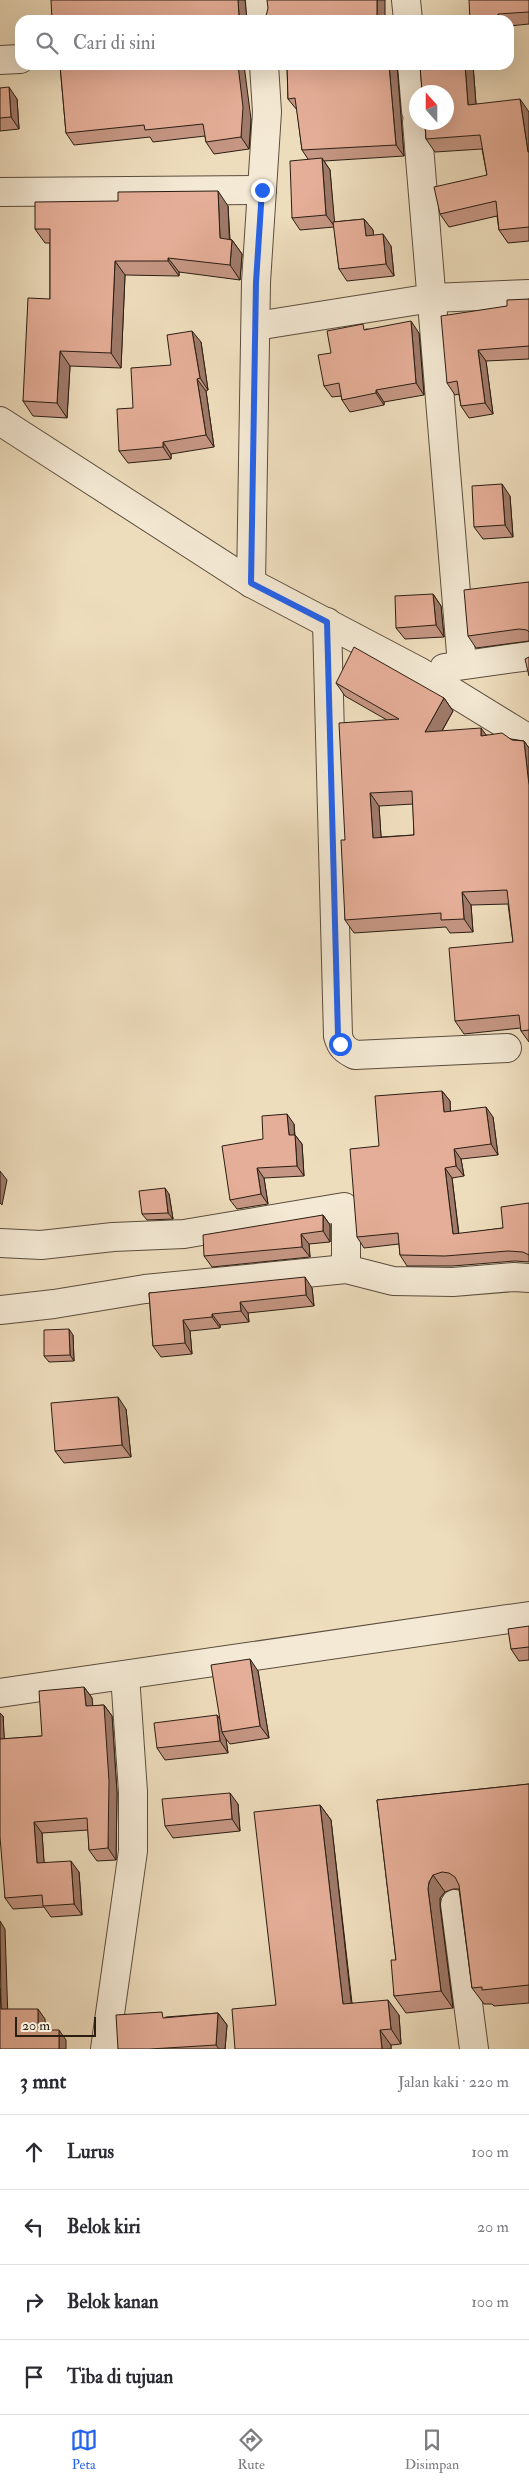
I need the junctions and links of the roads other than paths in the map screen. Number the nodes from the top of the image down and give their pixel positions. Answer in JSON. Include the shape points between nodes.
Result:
{"nodes":[{"id":1,"x":260,"y":0,"type":"edge"},
{"id":2,"x":406,"y":0,"type":"edge"},
{"id":3,"x":262,"y":15,"type":"edge"},
{"id":4,"x":408,"y":15,"type":"edge"},
{"id":5,"x":15,"y":59,"type":"edge"},
{"id":6,"x":0,"y":60,"type":"edge"},
{"id":7,"x":264,"y":70,"type":"edge"},
{"id":8,"x":412,"y":70,"type":"edge"},
{"id":9,"x":414,"y":85,"type":"edge"},
{"id":10,"x":418,"y":130,"type":"edge"},
{"id":11,"x":262,"y":190,"type":"junction"},
{"id":12,"x":0,"y":192,"type":"edge"},
{"id":13,"x":529,"y":294,"type":"edge"},
{"id":14,"x":432,"y":298,"type":"junction"},
{"id":15,"x":256,"y":326,"type":"junction"},
{"id":16,"x":0,"y":421,"type":"edge"},
{"id":17,"x":251,"y":583,"type":"junction"},
{"id":18,"x":327,"y":622,"type":"junction"},
{"id":19,"x":529,"y":656,"type":"edge"},
{"id":20,"x":462,"y":665,"type":"junction"},
{"id":21,"x":420,"y":672,"type":"junction"},
{"id":22,"x":529,"y":739,"type":"edge"},
{"id":23,"x":507,"y":1048,"type":"dead end"},
{"id":24,"x":0,"y":1243,"type":"edge"},
{"id":25,"x":346,"y":1269,"type":"junction"},
{"id":26,"x":529,"y":1278,"type":"edge"},
{"id":27,"x":0,"y":1310,"type":"edge"},
{"id":28,"x":529,"y":1616,"type":"edge"},
{"id":29,"x":125,"y":1675,"type":"junction"},
{"id":30,"x":0,"y":1692,"type":"edge"},
{"id":31,"x":455,"y":1904,"type":"dead end"},
{"id":32,"x":104,"y":2049,"type":"edge"},
{"id":33,"x":474,"y":2049,"type":"edge"}],
"edges":[{"from":1,"to":3,"type":"street"},
{"from":2,"to":4,"type":"street"},
{"from":5,"to":6,"type":"street"},
{"from":7,"to":11,"type":"street","via":[[267,112]]},
{"from":8,"to":9,"type":"street"},
{"from":10,"to":14,"type":"street"},
{"from":11,"to":12,"type":"street"},
{"from":11,"to":15,"type":"street"},
{"from":13,"to":14,"type":"street"},
{"from":14,"to":15,"type":"street"},
{"from":14,"to":20,"type":"street"},
{"from":15,"to":17,"type":"street"},
{"from":16,"to":17,"type":"street"},
{"from":17,"to":18,"type":"street"},
{"from":18,"to":21,"type":"street"},
{"from":18,"to":23,"type":"street","via":[[340,1044],[344,1050],[355,1054]]},
{"from":19,"to":20,"type":"street"},
{"from":20,"to":21,"type":"street"},
{"from":21,"to":22,"type":"street"},
{"from":24,"to":25,"type":"street","via":[[41,1245],[112,1237],[184,1234],[344,1207]]},
{"from":25,"to":26,"type":"street","via":[[393,1281]]},
{"from":25,"to":27,"type":"street","via":[[145,1289]]},
{"from":28,"to":29,"type":"street"},
{"from":29,"to":30,"type":"street"},
{"from":29,"to":32,"type":"street","via":[[133,1792],[133,1851]]},
{"from":31,"to":33,"type":"street"}]}
